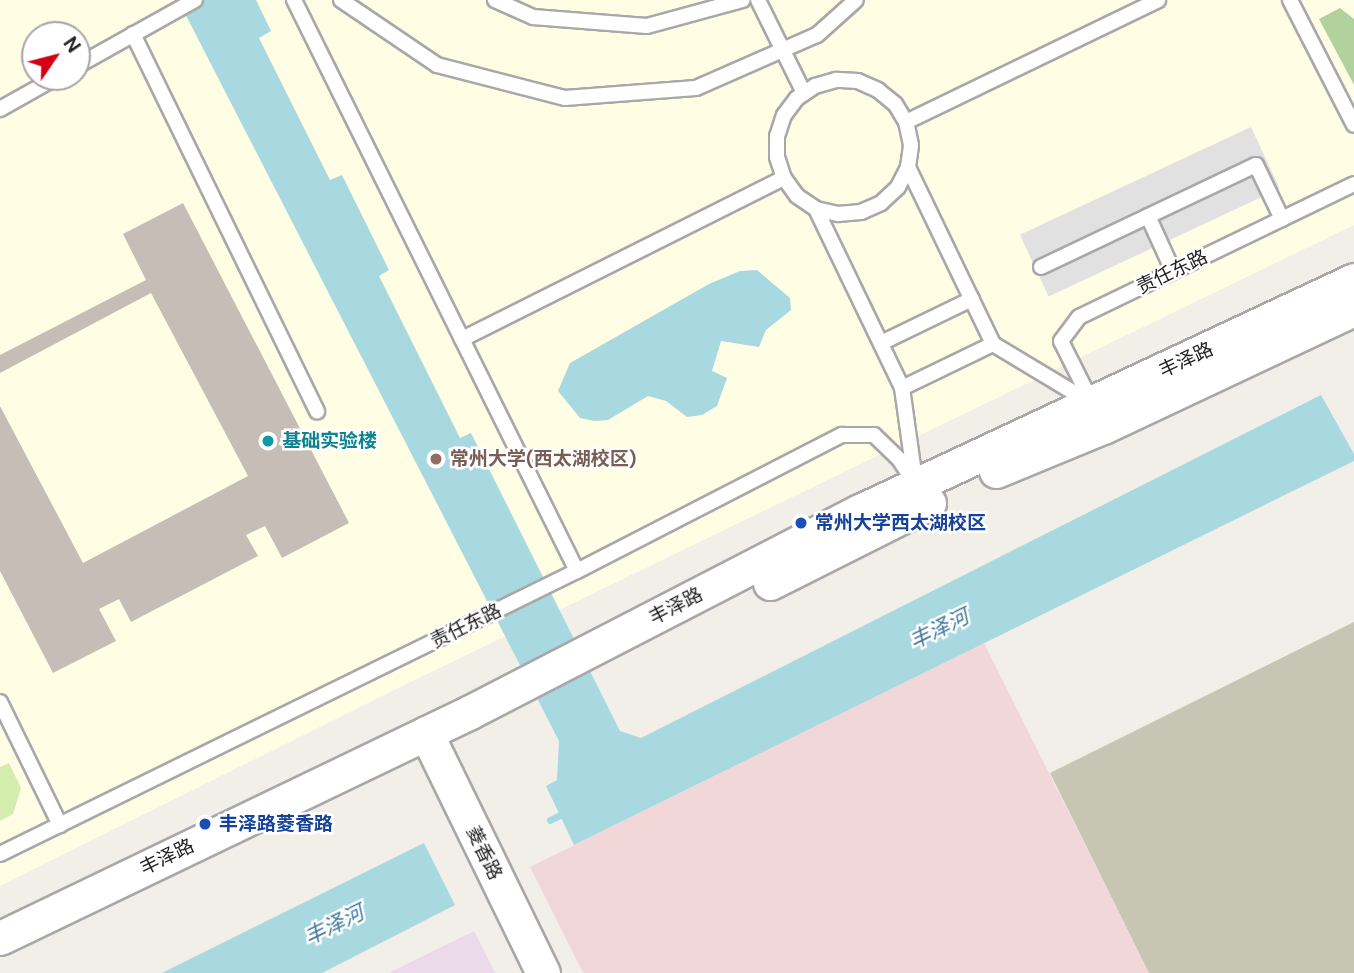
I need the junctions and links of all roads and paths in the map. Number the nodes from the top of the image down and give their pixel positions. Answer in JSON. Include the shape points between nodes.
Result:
{"nodes":[{"id":1,"x":195,"y":0,"type":"edge"},
{"id":2,"x":294,"y":0,"type":"edge"},
{"id":3,"x":341,"y":0,"type":"edge"},
{"id":4,"x":495,"y":0,"type":"edge"},
{"id":5,"x":743,"y":0,"type":"edge"},
{"id":6,"x":758,"y":0,"type":"edge"},
{"id":7,"x":856,"y":0,"type":"edge"},
{"id":8,"x":1158,"y":0,"type":"edge"},
{"id":9,"x":1290,"y":0,"type":"edge"},
{"id":10,"x":133,"y":34,"type":"junction"},
{"id":11,"x":783,"y":50,"type":"junction"},
{"id":12,"x":91,"y":58,"type":"edge"},
{"id":13,"x":32,"y":91,"type":"edge"},
{"id":14,"x":804,"y":93,"type":"junction"},
{"id":15,"x":0,"y":109,"type":"edge"},
{"id":16,"x":906,"y":122,"type":"junction"},
{"id":17,"x":1354,"y":125,"type":"edge"},
{"id":18,"x":908,"y":167,"type":"junction"},
{"id":19,"x":784,"y":178,"type":"junction"},
{"id":20,"x":1354,"y":184,"type":"edge"},
{"id":21,"x":816,"y":209,"type":"junction"},
{"id":22,"x":1148,"y":216,"type":"junction"},
{"id":23,"x":1282,"y":219,"type":"junction"},
{"id":24,"x":1041,"y":267,"type":"dead end"},
{"id":25,"x":1173,"y":271,"type":"junction"},
{"id":26,"x":1353,"y":289,"type":"edge"},
{"id":27,"x":972,"y":299,"type":"junction"},
{"id":28,"x":462,"y":339,"type":"junction"},
{"id":29,"x":881,"y":342,"type":"junction"},
{"id":30,"x":993,"y":344,"type":"junction"},
{"id":31,"x":902,"y":388,"type":"junction"},
{"id":32,"x":1092,"y":403,"type":"junction"},
{"id":33,"x":317,"y":412,"type":"dead end"},
{"id":34,"x":916,"y":485,"type":"junction"},
{"id":35,"x":577,"y":571,"type":"junction"},
{"id":36,"x":2,"y":710,"type":"edge"},
{"id":37,"x":430,"y":742,"type":"junction"},
{"id":38,"x":60,"y":825,"type":"junction"},
{"id":39,"x":0,"y":854,"type":"edge"},
{"id":40,"x":0,"y":938,"type":"edge"},
{"id":41,"x":0,"y":958,"type":"edge"},
{"id":42,"x":543,"y":973,"type":"edge"}],
"edges":[{"from":1,"to":10,"type":"lane"},
{"from":2,"to":28,"type":"lane"},
{"from":3,"to":11,"type":"lane","via":[[438,65],[565,98],[696,88]]},
{"from":4,"to":5,"type":"lane","via":[[533,17],[647,26]]},
{"from":6,"to":11,"type":"lane"},
{"from":7,"to":11,"type":"lane","via":[[817,35]]},
{"from":8,"to":16,"type":"lane"},
{"from":9,"to":17,"type":"lane"},
{"from":10,"to":12,"type":"lane"},
{"from":10,"to":33,"type":"lane"},
{"from":11,"to":14,"type":"lane"},
{"from":13,"to":15,"type":"lane"},
{"from":14,"to":16,"type":"lane","via":[[836,80],[858,81],[895,104]]},
{"from":14,"to":19,"type":"lane","via":[[784,115],[777,136]]},
{"from":16,"to":18,"type":"lane","via":[[911,145]]},
{"from":18,"to":21,"type":"lane","via":[[898,187],[881,203],[838,215]]},
{"from":18,"to":27,"type":"lane"},
{"from":19,"to":21,"type":"lane","via":[[797,196]]},
{"from":19,"to":28,"type":"lane"},
{"from":20,"to":23,"type":"lane","name":"责任东路"},
{"from":21,"to":29,"type":"lane"},
{"from":22,"to":23,"type":"lane","via":[[1256,165]]},
{"from":22,"to":24,"type":"lane"},
{"from":22,"to":25,"type":"lane"},
{"from":23,"to":25,"type":"lane","name":"责任东路"},
{"from":25,"to":32,"type":"lane","name":"责任东路","via":[[1079,317],[1061,341]]},
{"from":26,"to":32,"type":"street","name":"丰泽路"},
{"from":26,"to":37,"type":"street","name":"丰泽路","via":[[1103,428],[974,481]]},
{"from":27,"to":29,"type":"lane"},
{"from":27,"to":30,"type":"lane"},
{"from":28,"to":35,"type":"lane"},
{"from":29,"to":31,"type":"lane"},
{"from":30,"to":31,"type":"lane"},
{"from":30,"to":32,"type":"lane"},
{"from":31,"to":34,"type":"lane"},
{"from":32,"to":34,"type":"street","name":"丰泽路"},
{"from":34,"to":35,"type":"lane","name":"责任东路","via":[[874,435],[842,435]]},
{"from":34,"to":37,"type":"street","name":"丰泽路"},
{"from":35,"to":38,"type":"lane","name":"责任东路"},
{"from":36,"to":38,"type":"lane"},
{"from":37,"to":40,"type":"street","name":"丰泽路"},
{"from":37,"to":41,"type":"street","name":"丰泽路"},
{"from":37,"to":42,"type":"street","name":"菱香路"},
{"from":38,"to":39,"type":"lane","name":"责任东路"}]}
